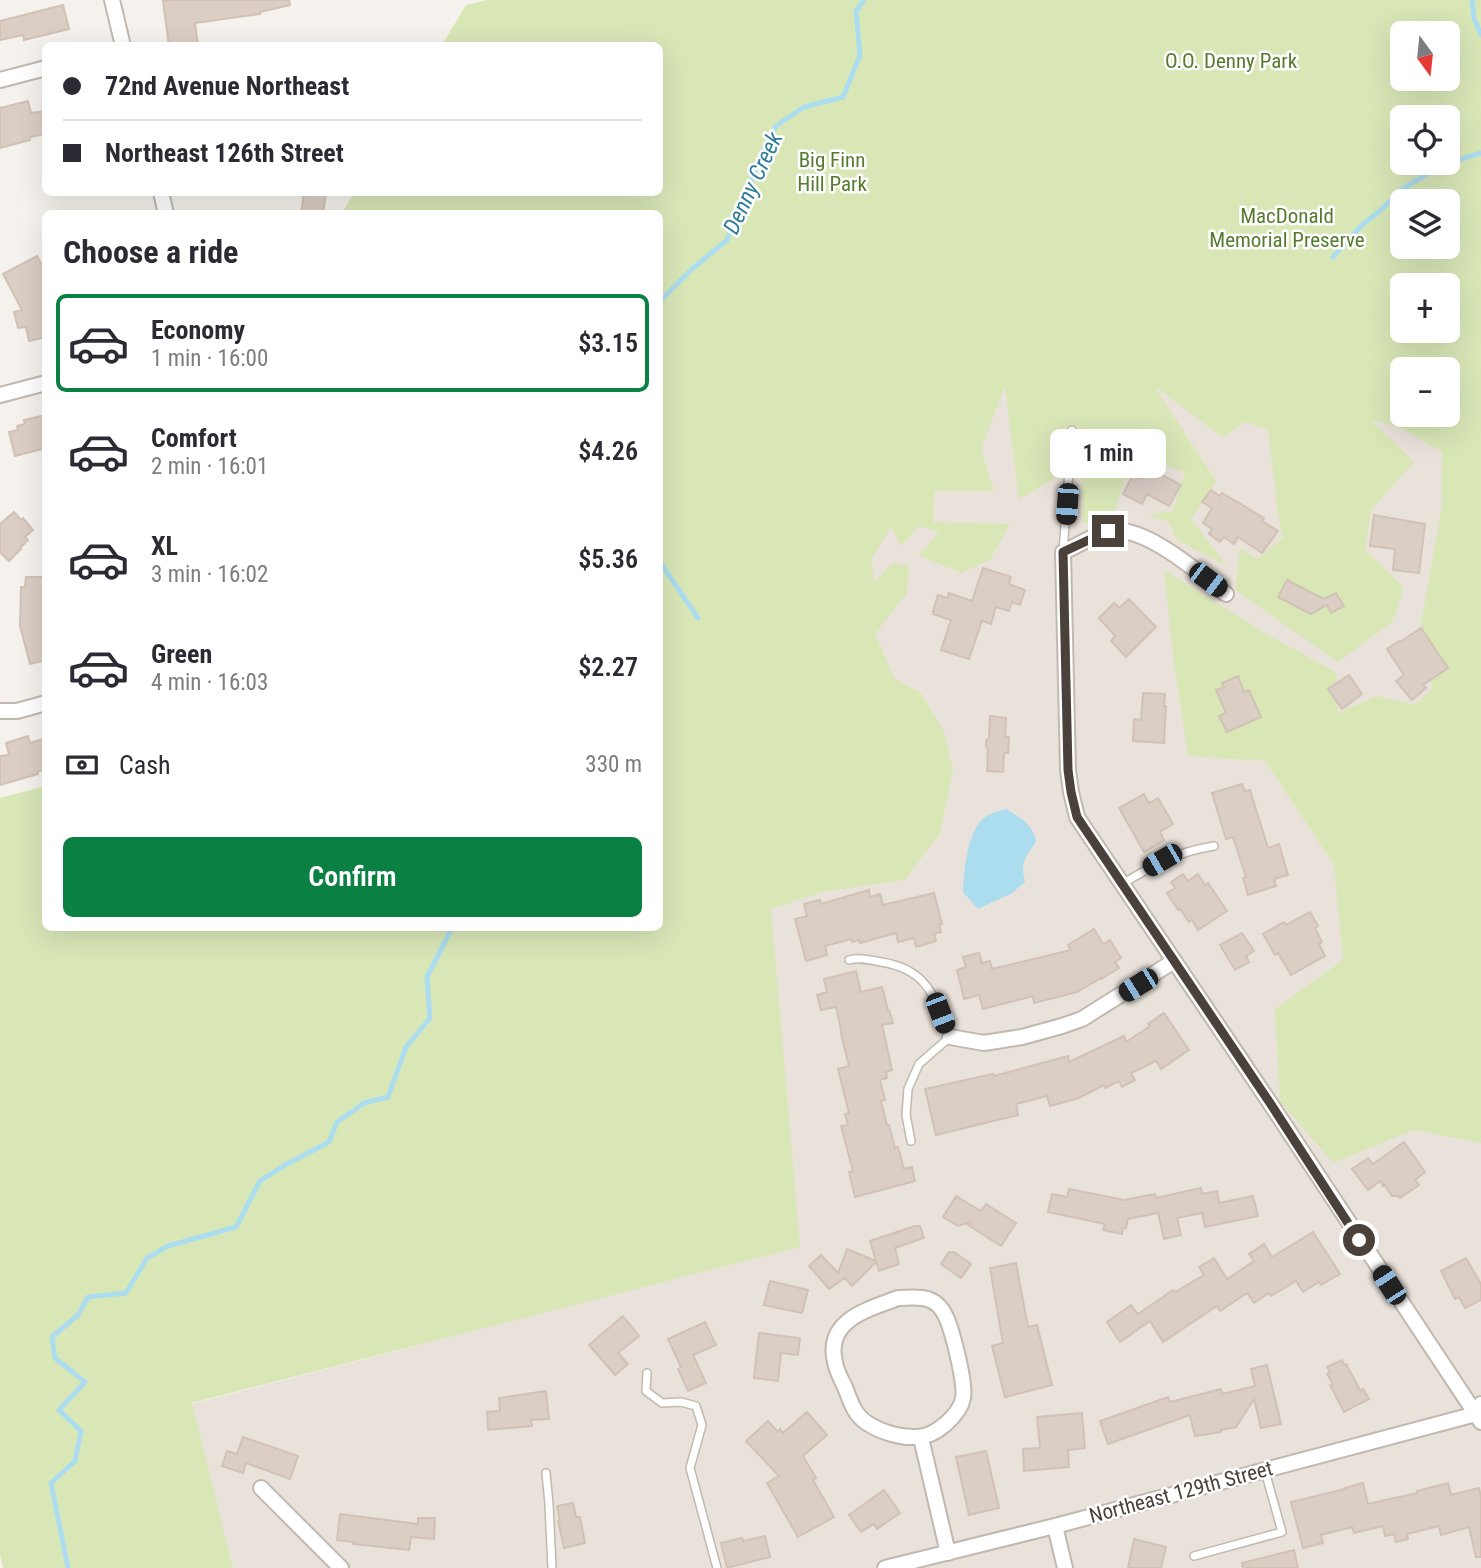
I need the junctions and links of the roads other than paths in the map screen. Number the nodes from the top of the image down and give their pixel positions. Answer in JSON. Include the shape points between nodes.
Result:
{"nodes":[{"id":1,"x":112,"y":0,"type":"edge"},
{"id":2,"x":122,"y":42,"type":"edge"},
{"id":3,"x":42,"y":69,"type":"edge"},
{"id":4,"x":0,"y":80,"type":"edge"},
{"id":5,"x":42,"y":384,"type":"edge"},
{"id":6,"x":0,"y":395,"type":"edge"},
{"id":7,"x":1072,"y":430,"type":"dead end"},
{"id":8,"x":1063,"y":552,"type":"junction"},
{"id":9,"x":1226,"y":594,"type":"dead end"},
{"id":10,"x":42,"y":704,"type":"edge"},
{"id":11,"x":0,"y":711,"type":"edge"},
{"id":12,"x":1214,"y":846,"type":"dead end"},
{"id":13,"x":1121,"y":884,"type":"junction"},
{"id":14,"x":849,"y":960,"type":"dead end"},
{"id":15,"x":1174,"y":961,"type":"junction"},
{"id":16,"x":950,"y":1037,"type":"junction"},
{"id":17,"x":911,"y":1141,"type":"dead end"},
{"id":18,"x":647,"y":1373,"type":"dead end"},
{"id":19,"x":1479,"y":1413,"type":"edge"},
{"id":20,"x":921,"y":1438,"type":"junction"},
{"id":21,"x":1265,"y":1470,"type":"junction"},
{"id":22,"x":546,"y":1473,"type":"dead end"},
{"id":23,"x":261,"y":1488,"type":"dead end"},
{"id":24,"x":1055,"y":1526,"type":"junction"},
{"id":25,"x":948,"y":1553,"type":"junction"},
{"id":26,"x":1194,"y":1556,"type":"dead end"},
{"id":27,"x":341,"y":1568,"type":"edge"},
{"id":28,"x":552,"y":1568,"type":"edge"},
{"id":29,"x":717,"y":1568,"type":"edge"},
{"id":30,"x":885,"y":1568,"type":"edge"},
{"id":31,"x":1065,"y":1568,"type":"edge"}],
"edges":[{"from":1,"to":2,"type":"street"},
{"from":3,"to":4,"type":"street"},
{"from":5,"to":6,"type":"street"},
{"from":7,"to":8,"type":"lane"},
{"from":8,"to":9,"type":"street","via":[[1108,531],[1126,532],[1172,553]]},
{"from":8,"to":13,"type":"street","via":[[1071,792],[1077,817]]},
{"from":10,"to":11,"type":"street"},
{"from":12,"to":13,"type":"lane","via":[[1162,860]]},
{"from":13,"to":15,"type":"street"},
{"from":14,"to":16,"type":"lane","via":[[888,963],[920,978],[936,999]]},
{"from":15,"to":16,"type":"street","via":[[1062,1026],[984,1043]]},
{"from":15,"to":19,"type":"street"},
{"from":16,"to":17,"type":"lane","via":[[919,1064],[908,1089]]},
{"from":18,"to":29,"type":"lane","via":[[646,1391],[662,1403],[696,1406],[702,1425],[690,1468]]},
{"from":19,"to":21,"type":"street","name":"Northeast 129th Street"},
{"from":20,"to":20,"type":"street","via":[[898,1437],[865,1422],[855,1411],[835,1363],[833,1345],[838,1329],[851,1318],[898,1298],[930,1299],[940,1307],[963,1381],[963,1398],[956,1414]]},
{"from":20,"to":25,"type":"street"},
{"from":21,"to":24,"type":"street","name":"Northeast 129th Street"},
{"from":21,"to":26,"type":"lane","via":[[1282,1532]]},
{"from":22,"to":28,"type":"lane"},
{"from":23,"to":27,"type":"street"},
{"from":24,"to":25,"type":"street","name":"Northeast 129th Street"},
{"from":24,"to":31,"type":"street"},
{"from":25,"to":30,"type":"street","name":"Northeast 129th Street"}]}
